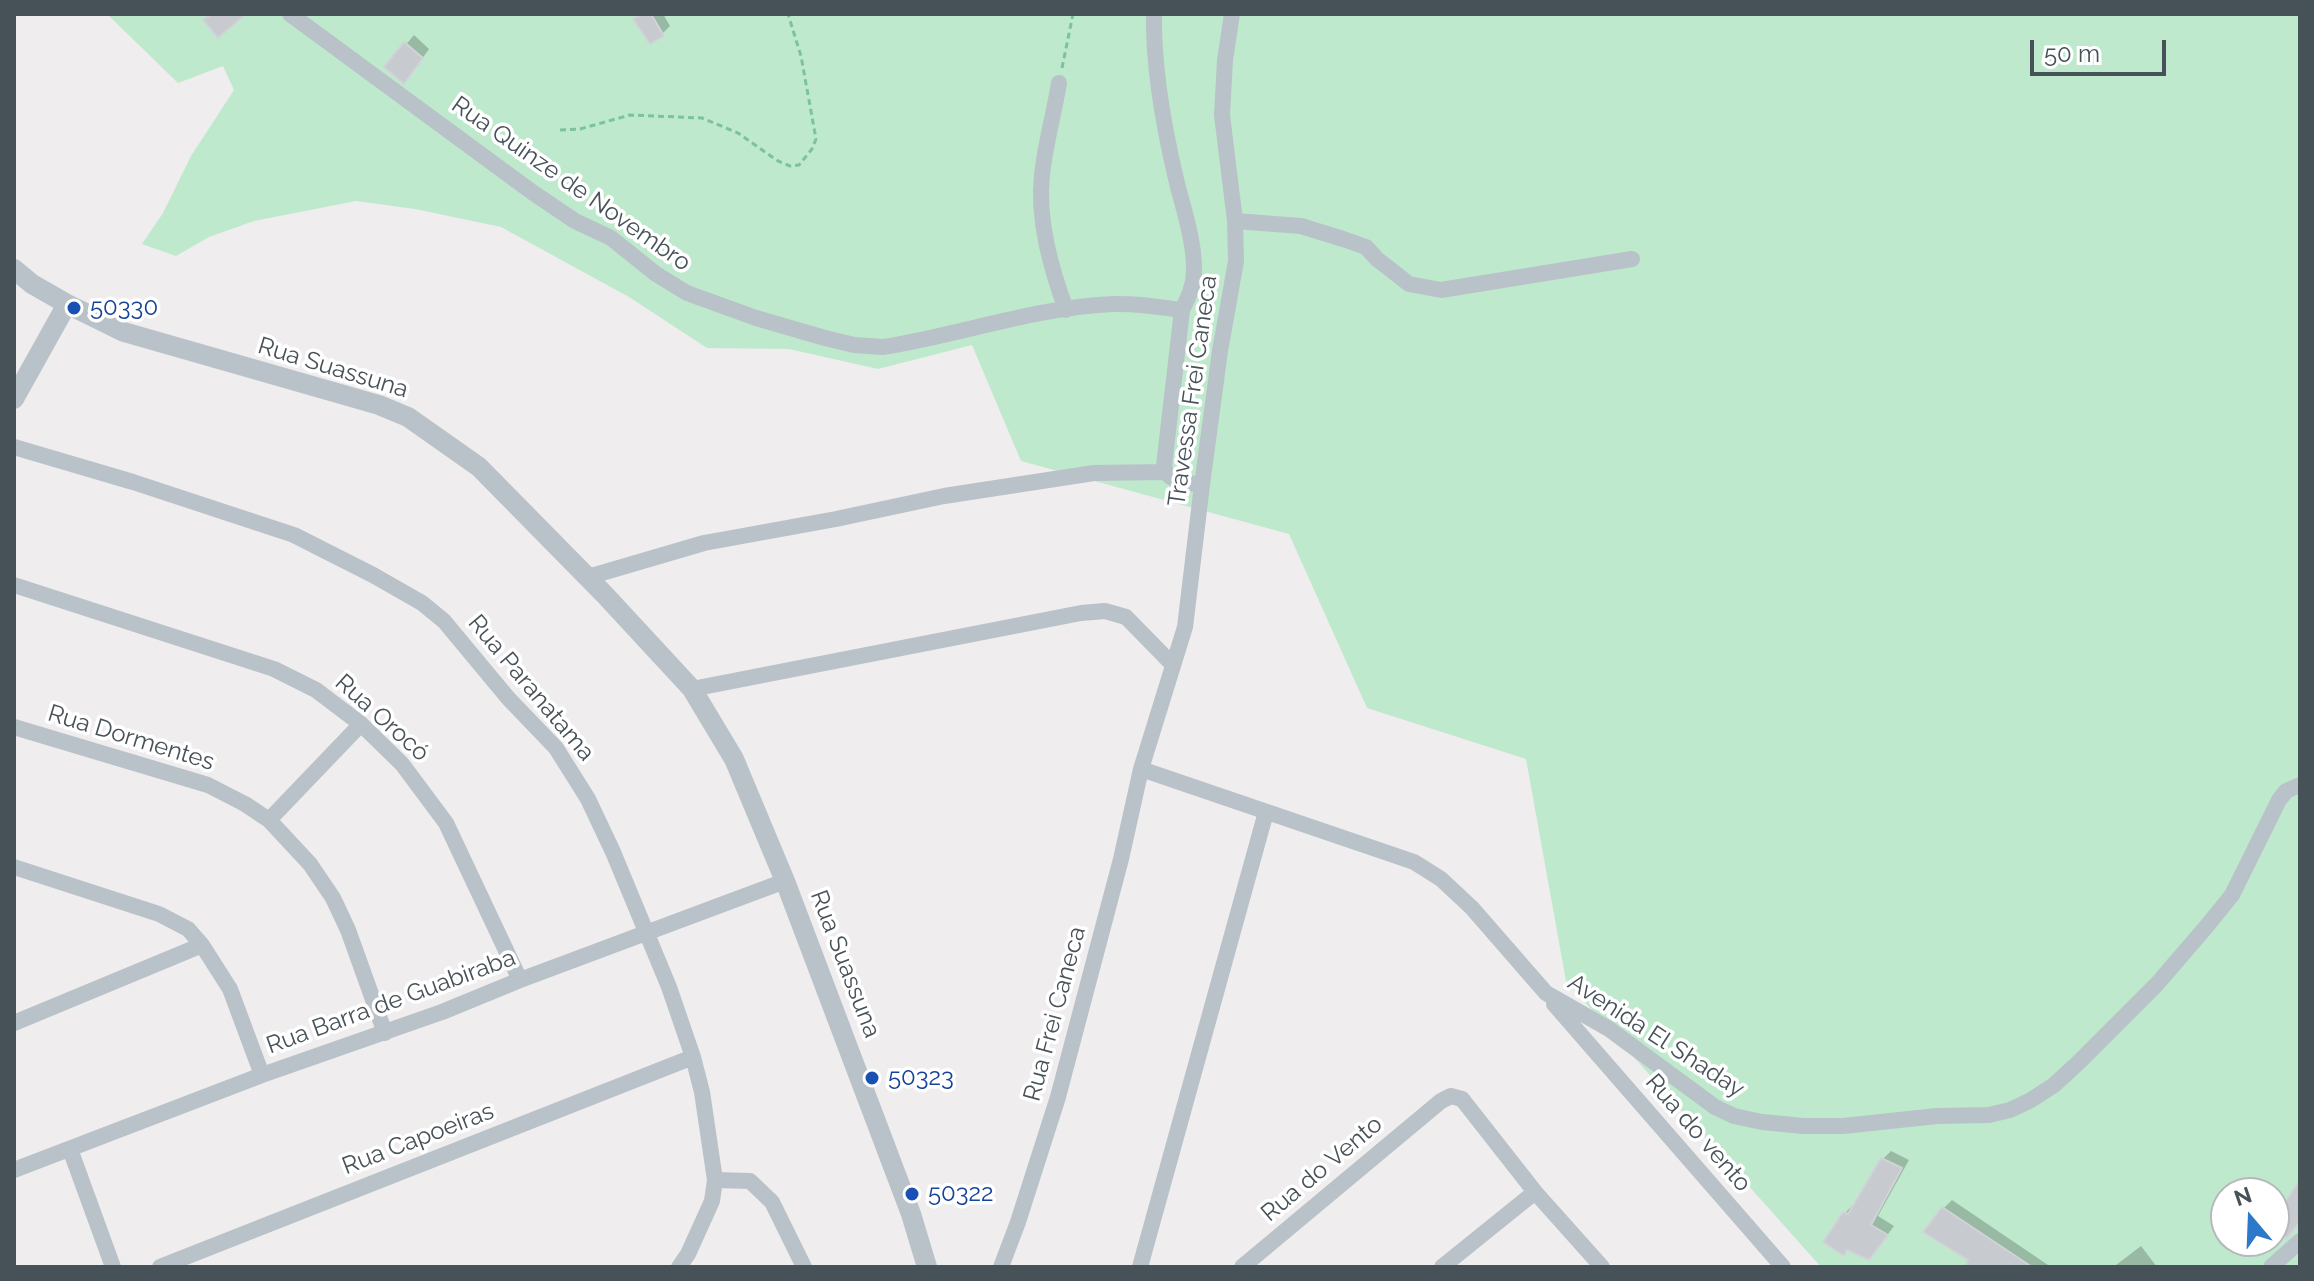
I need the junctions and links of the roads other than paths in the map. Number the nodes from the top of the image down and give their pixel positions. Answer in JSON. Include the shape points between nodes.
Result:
{"nodes":[{"id":1,"x":290,"y":14,"type":"edge"},
{"id":2,"x":1154,"y":14,"type":"edge"},
{"id":3,"x":1232,"y":14,"type":"edge"},
{"id":4,"x":1059,"y":83,"type":"road end"},
{"id":5,"x":1235,"y":221,"type":"junction"},
{"id":6,"x":1632,"y":259,"type":"dead end"},
{"id":7,"x":14,"y":269,"type":"edge"},
{"id":8,"x":67,"y":304,"type":"junction"},
{"id":9,"x":1066,"y":310,"type":"junction"},
{"id":10,"x":1182,"y":310,"type":"junction"},
{"id":11,"x":14,"y":399,"type":"edge"},
{"id":12,"x":14,"y":447,"type":"edge"},
{"id":13,"x":1165,"y":472,"type":"junction"},
{"id":14,"x":1202,"y":485,"type":"junction"},
{"id":15,"x":588,"y":577,"type":"junction"},
{"id":16,"x":14,"y":585,"type":"edge"},
{"id":17,"x":1173,"y":665,"type":"junction"},
{"id":18,"x":692,"y":689,"type":"junction"},
{"id":19,"x":361,"y":724,"type":"junction"},
{"id":20,"x":14,"y":727,"type":"edge"},
{"id":21,"x":1141,"y":769,"type":"junction"},
{"id":22,"x":2300,"y":785,"type":"edge"},
{"id":23,"x":1266,"y":812,"type":"junction"},
{"id":24,"x":269,"y":820,"type":"junction"},
{"id":25,"x":14,"y":867,"type":"edge"},
{"id":26,"x":785,"y":881,"type":"junction"},
{"id":27,"x":645,"y":934,"type":"junction"},
{"id":28,"x":202,"y":945,"type":"junction"},
{"id":29,"x":520,"y":980,"type":"junction"},
{"id":30,"x":1546,"y":993,"type":"junction"},
{"id":31,"x":14,"y":1023,"type":"edge"},
{"id":32,"x":385,"y":1033,"type":"junction"},
{"id":33,"x":693,"y":1057,"type":"junction"},
{"id":34,"x":262,"y":1075,"type":"junction"},
{"id":35,"x":70,"y":1149,"type":"junction"},
{"id":36,"x":14,"y":1170,"type":"edge"},
{"id":37,"x":715,"y":1180,"type":"junction"},
{"id":38,"x":1535,"y":1192,"type":"junction"},
{"id":39,"x":2300,"y":1241,"type":"edge"},
{"id":40,"x":113,"y":1267,"type":"edge"},
{"id":41,"x":160,"y":1267,"type":"edge"},
{"id":42,"x":679,"y":1267,"type":"edge"},
{"id":43,"x":804,"y":1267,"type":"edge"},
{"id":44,"x":927,"y":1267,"type":"edge"},
{"id":45,"x":1001,"y":1267,"type":"edge"},
{"id":46,"x":1140,"y":1267,"type":"edge"},
{"id":47,"x":1242,"y":1267,"type":"edge"},
{"id":48,"x":1442,"y":1267,"type":"edge"},
{"id":49,"x":1602,"y":1267,"type":"edge"},
{"id":50,"x":1783,"y":1267,"type":"edge"},
{"id":51,"x":2271,"y":1267,"type":"edge"}],
"edges":[{"from":1,"to":9,"type":"street","name":"Rua Quinze de Novembro","via":[[532,192],[611,238],[687,293],[825,338],[883,347]]},
{"from":2,"to":10,"type":"street","via":[[1160,90],[1193,257],[1192,291]]},
{"from":3,"to":5,"type":"street","name":"Travessa Frei Caneca","via":[[1222,115]]},
{"from":4,"to":9,"type":"street","via":[[1041,208]]},
{"from":5,"to":6,"type":"street","via":[[1301,226],[1343,239],[1366,247],[1409,284],[1441,290]]},
{"from":5,"to":14,"type":"street","name":"Travessa Frei Caneca","via":[[1236,261]]},
{"from":7,"to":8,"type":"street","name":"Rua Suassuna"},
{"from":8,"to":11,"type":"street"},
{"from":8,"to":15,"type":"street","name":"Rua Suassuna","via":[[124,332],[408,417],[479,467]]},
{"from":9,"to":10,"type":"street","name":"Rua Quinze de Novembro","via":[[1113,304]]},
{"from":10,"to":13,"type":"street"},
{"from":12,"to":27,"type":"street","name":"Rua Paranatama","via":[[294,535],[422,603],[444,621],[570,768],[613,852]]},
{"from":13,"to":14,"type":"street"},
{"from":13,"to":15,"type":"street","via":[[1094,473],[944,496],[704,543]]},
{"from":14,"to":17,"type":"street","name":"Travessa Frei Caneca","via":[[1185,627]]},
{"from":15,"to":18,"type":"street","name":"Rua Suassuna"},
{"from":16,"to":19,"type":"street","name":"Rua Orocó","via":[[274,669],[316,690]]},
{"from":17,"to":18,"type":"street","via":[[1126,617],[1105,611]]},
{"from":17,"to":21,"type":"street","name":"Travessa Frei Caneca"},
{"from":18,"to":26,"type":"street","name":"Rua Suassuna","via":[[734,759]]},
{"from":19,"to":24,"type":"street"},
{"from":19,"to":29,"type":"street","name":"Rua Orocó","via":[[402,764],[446,823]]},
{"from":20,"to":24,"type":"street","name":"Rua Dormentes","via":[[208,785]]},
{"from":21,"to":23,"type":"street","name":"Avenida El Shaday"},
{"from":21,"to":45,"type":"street","name":"Rua Frei Caneca","via":[[1058,1097]]},
{"from":22,"to":30,"type":"street","name":"Avenida El Shaday","via":[[2279,800],[2232,895],[2176,963],[2054,1085],[2010,1110],[1843,1126],[1734,1116],[1609,1029]]},
{"from":23,"to":30,"type":"street","name":"Avenida El Shaday","via":[[1414,862],[1441,879]]},
{"from":23,"to":46,"type":"street"},
{"from":24,"to":32,"type":"street","name":"Rua Dormentes","via":[[333,898]]},
{"from":25,"to":28,"type":"street","via":[[159,914],[188,929]]},
{"from":26,"to":27,"type":"street","name":"Rua Barra de Guabiraba"},
{"from":26,"to":44,"type":"street","name":"Rua Suassuna"},
{"from":27,"to":29,"type":"street","name":"Rua Barra de Guabiraba"},
{"from":27,"to":33,"type":"street","name":"Rua Paranatama"},
{"from":28,"to":31,"type":"street"},
{"from":28,"to":34,"type":"street","via":[[230,989]]},
{"from":29,"to":32,"type":"street","name":"Rua Barra de Guabiraba"},
{"from":30,"to":50,"type":"street","name":"Rua do vento"},
{"from":32,"to":34,"type":"street","name":"Rua Barra de Guabiraba"},
{"from":33,"to":37,"type":"street","name":"Rua Paranatama"},
{"from":33,"to":41,"type":"street","name":"Rua Capoeiras"},
{"from":34,"to":35,"type":"street","name":"Rua Barra de Guabiraba"},
{"from":35,"to":36,"type":"street","name":"Rua Barra de Guabiraba"},
{"from":35,"to":40,"type":"street"},
{"from":37,"to":42,"type":"street","name":"Rua Paranatama","via":[[702,1226]]},
{"from":37,"to":43,"type":"street","via":[[750,1181],[772,1202]]},
{"from":38,"to":47,"type":"street","name":"Rua do Vento","via":[[1462,1099],[1451,1096]]},
{"from":38,"to":48,"type":"street"},
{"from":38,"to":49,"type":"street"},
{"from":39,"to":51,"type":"street"}]}
